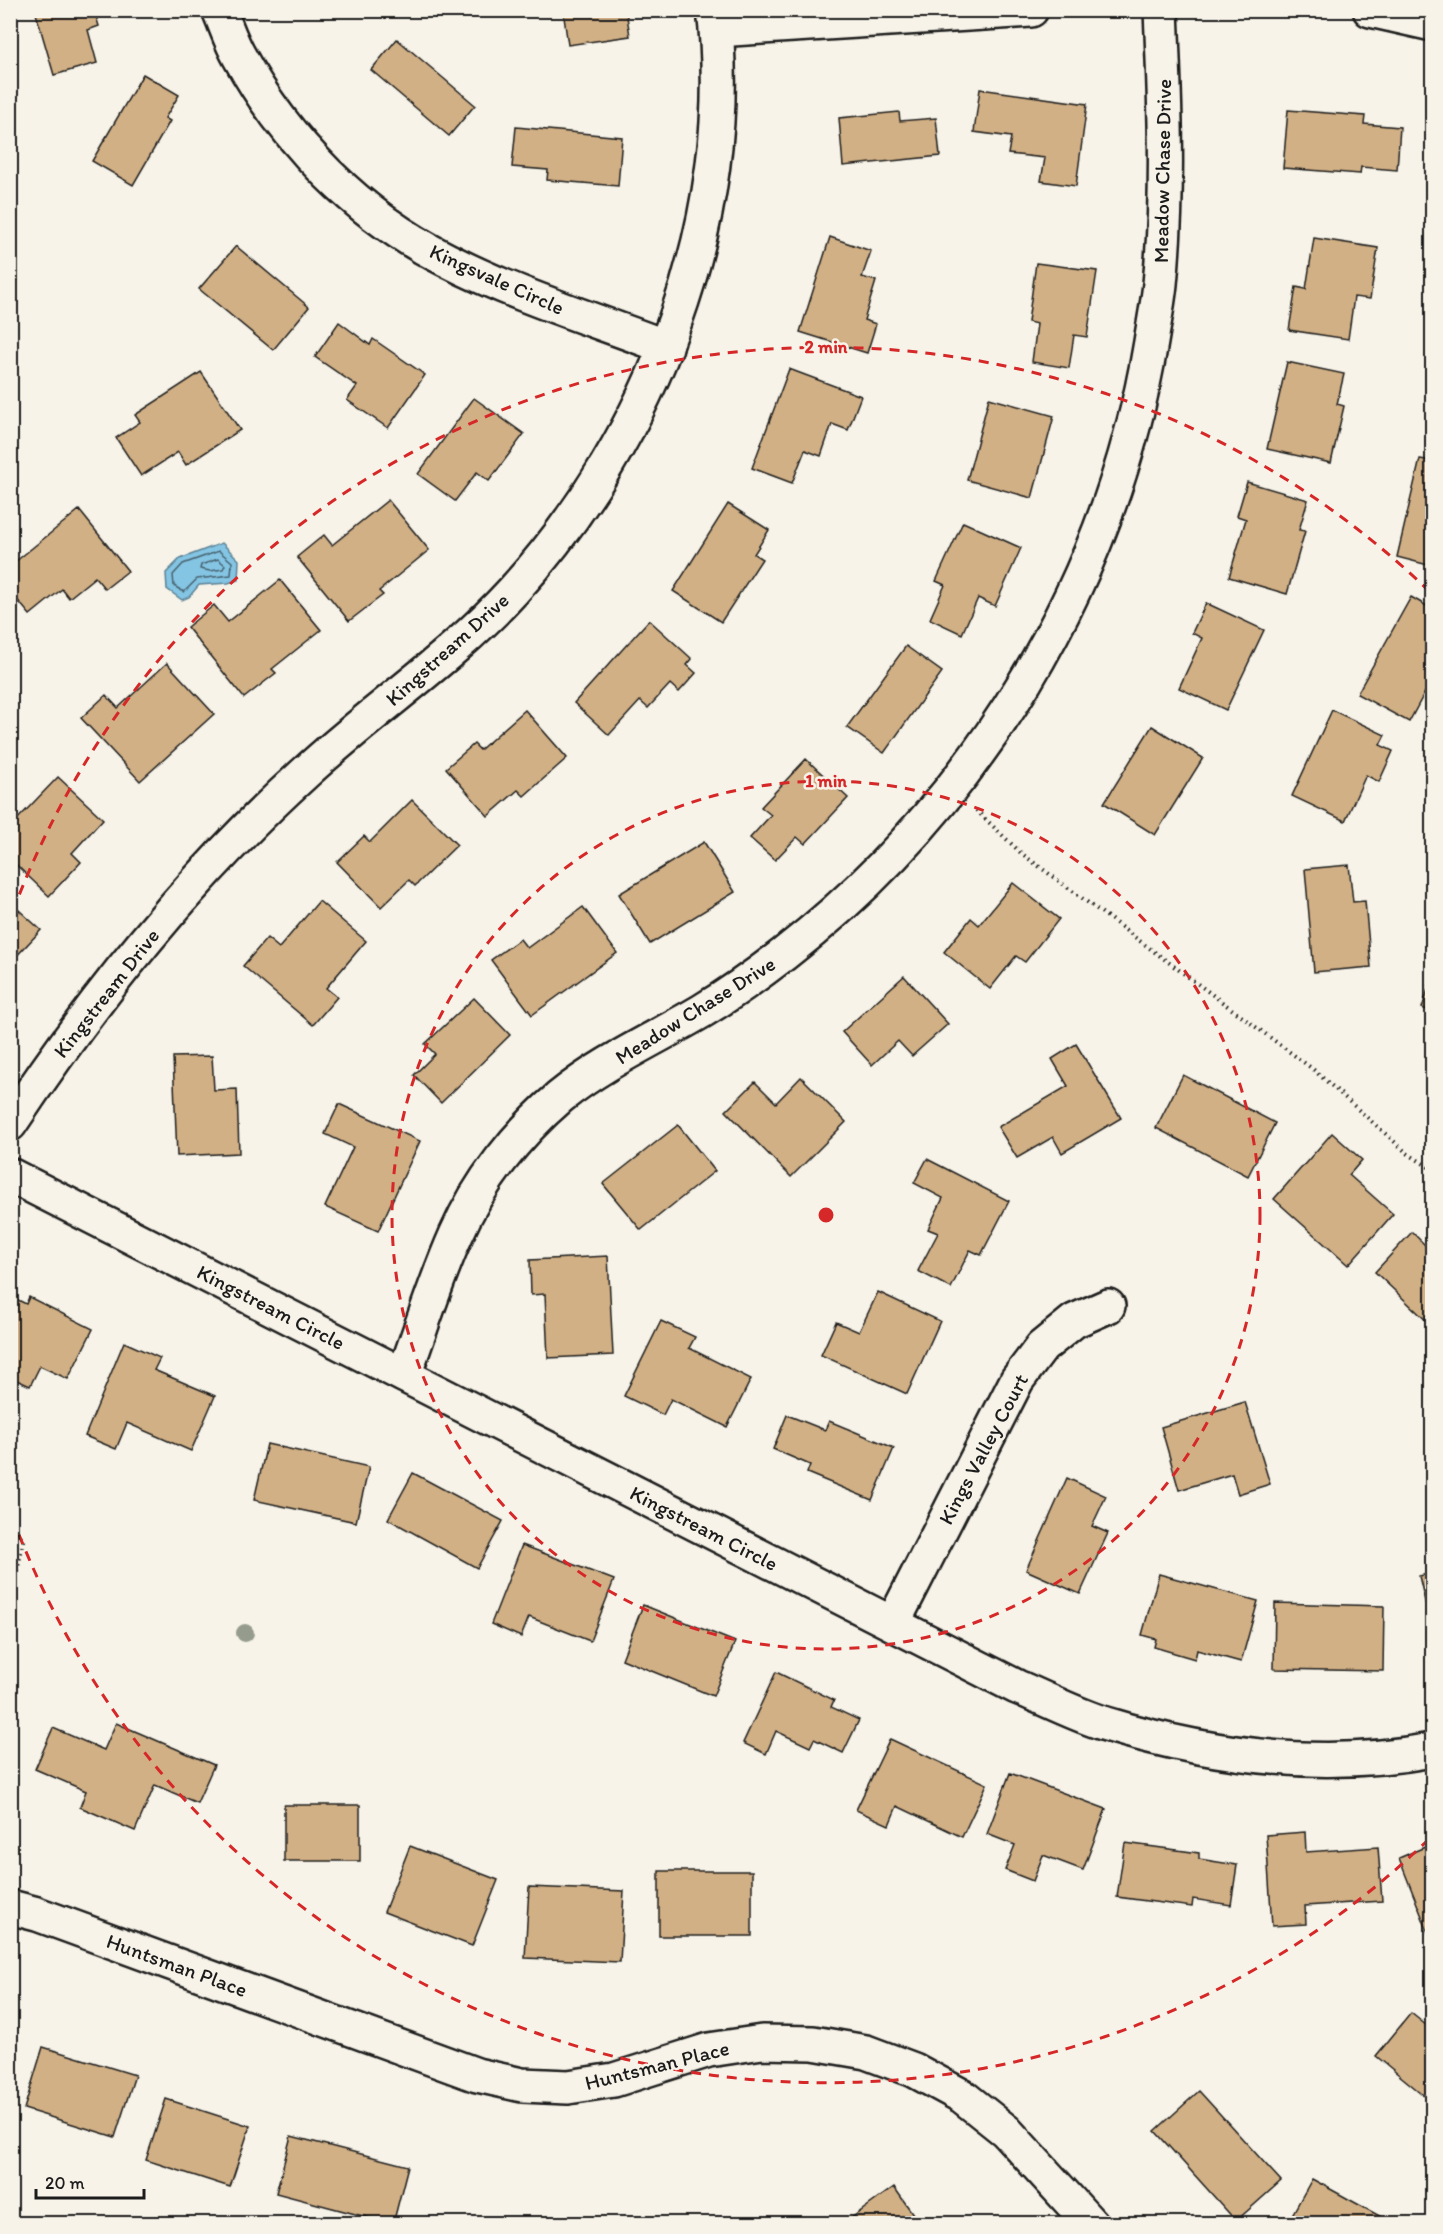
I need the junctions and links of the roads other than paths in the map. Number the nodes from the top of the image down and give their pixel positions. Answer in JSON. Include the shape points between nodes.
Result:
{"nodes":[{"id":1,"x":219,"y":10,"type":"edge"},
{"id":2,"x":1031,"y":10,"type":"edge"},
{"id":3,"x":1161,"y":10,"type":"edge"},
{"id":4,"x":1370,"y":10,"type":"edge"},
{"id":5,"x":716,"y":20,"type":"edge"},
{"id":6,"x":1432,"y":24,"type":"edge"},
{"id":7,"x":666,"y":347,"type":"junction"},
{"id":8,"x":10,"y":1124,"type":"edge"},
{"id":9,"x":10,"y":1175,"type":"edge"},
{"id":10,"x":1108,"y":1306,"type":"dead end"},
{"id":11,"x":404,"y":1375,"type":"junction"},
{"id":12,"x":893,"y":1623,"type":"junction"},
{"id":13,"x":1432,"y":1750,"type":"edge"},
{"id":14,"x":10,"y":1907,"type":"edge"},
{"id":15,"x":1091,"y":2223,"type":"edge"}],
"edges":[{"from":1,"to":7,"type":"street","name":"Kingsvale Circle","via":[[239,56],[288,130],[337,183],[388,225],[445,260],[492,281]]},
{"from":2,"to":5,"type":"street"},
{"from":3,"to":11,"type":"street","name":"Meadow Chase Drive","via":[[1166,193],[1160,287],[1144,383],[1122,468],[1089,559],[1051,638],[1005,716],[952,787],[926,820],[859,889],[783,954],[705,1009],[595,1073],[562,1096],[520,1136],[485,1182],[456,1233]]},
{"from":4,"to":6,"type":"street"},
{"from":5,"to":7,"type":"street","name":"Kingstream Drive","via":[[716,127],[711,176],[695,260]]},
{"from":7,"to":8,"type":"street","name":"Kingstream Drive","via":[[612,459],[567,527],[513,591],[479,626],[305,772],[220,856],[136,950]]},
{"from":9,"to":11,"type":"street","name":"Kingstream Circle"},
{"from":10,"to":12,"type":"street","name":"Kings Valley Court","via":[[1074,1321],[1042,1347],[1017,1380]]},
{"from":11,"to":12,"type":"street","name":"Kingstream Circle"},
{"from":12,"to":13,"type":"street","name":"Kingstream Circle","via":[[1017,1687],[1104,1723],[1183,1745],[1262,1756],[1333,1760]]},
{"from":14,"to":15,"type":"street","name":"Huntsman Place","via":[[477,2074],[522,2085],[568,2087],[614,2080],[709,2050],[762,2042],[813,2043],[866,2052],[914,2070],[962,2096],[1006,2131]]}]}
